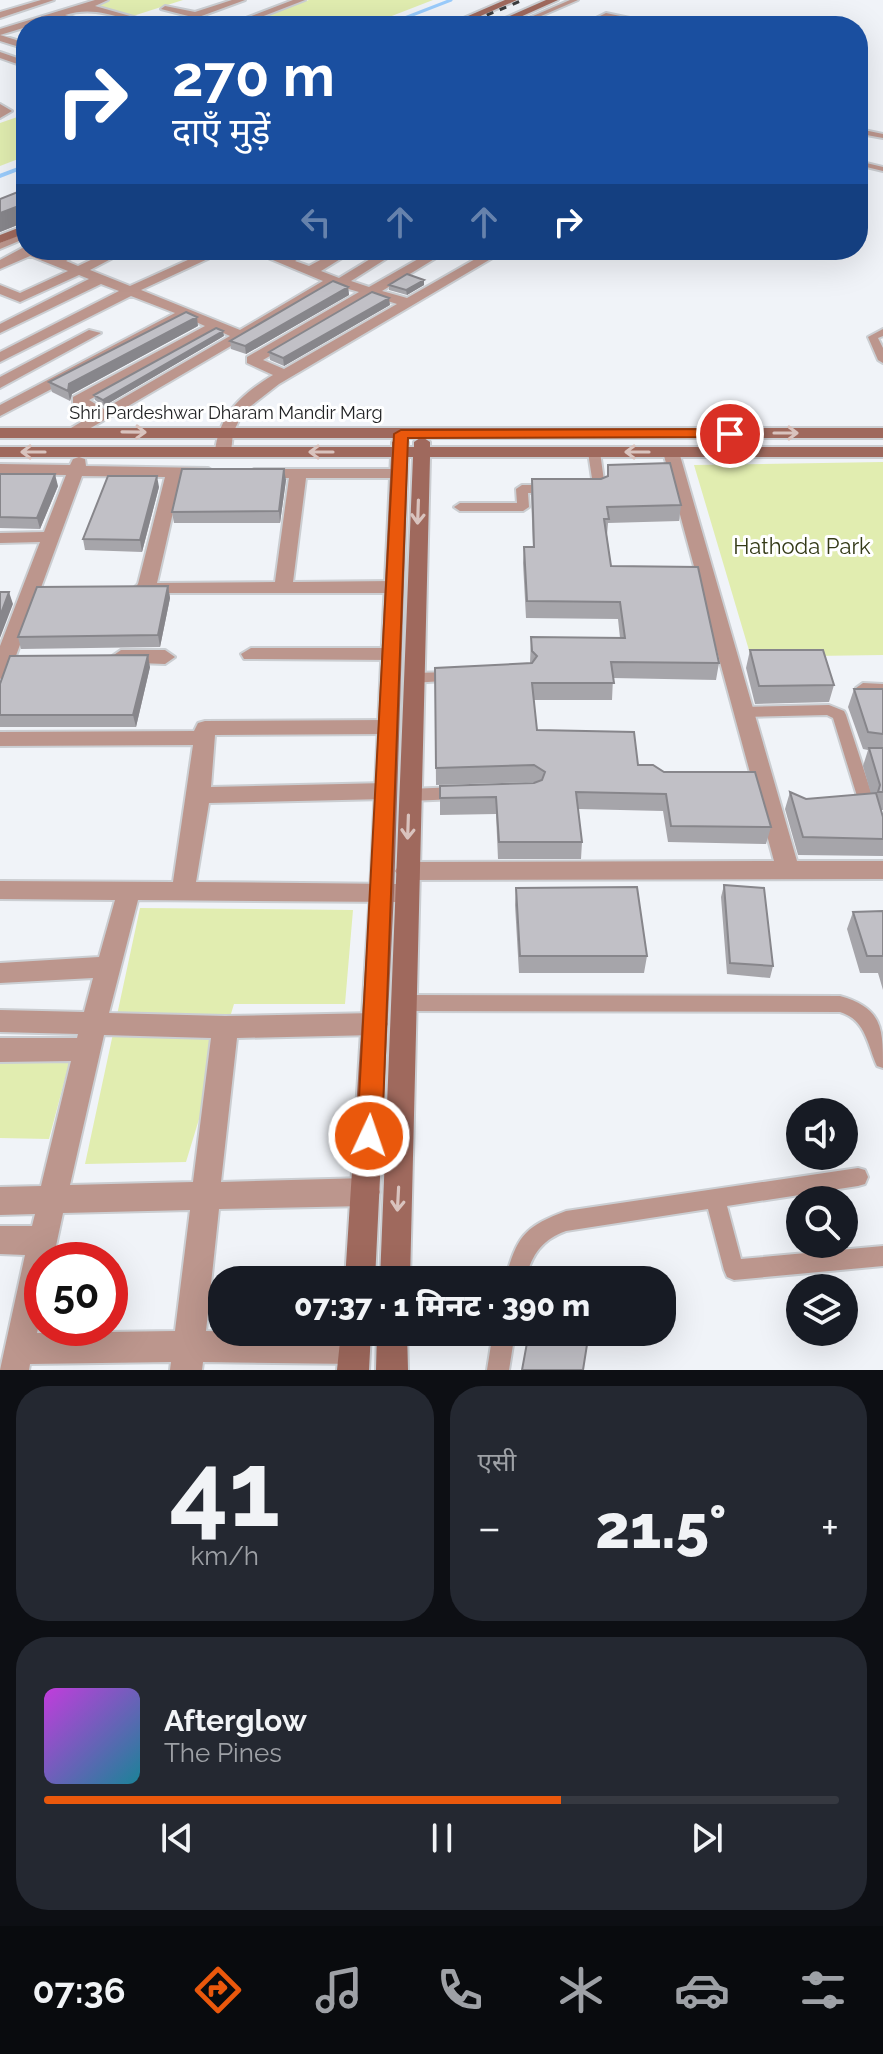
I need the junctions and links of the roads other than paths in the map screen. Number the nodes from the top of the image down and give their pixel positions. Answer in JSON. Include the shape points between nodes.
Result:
{"nodes":[{"id":1,"x":50,"y":0,"type":"edge"},
{"id":2,"x":104,"y":0,"type":"edge"},
{"id":3,"x":190,"y":0,"type":"edge"},
{"id":4,"x":241,"y":0,"type":"edge"},
{"id":5,"x":301,"y":0,"type":"edge"},
{"id":6,"x":513,"y":0,"type":"edge"},
{"id":7,"x":554,"y":0,"type":"edge"},
{"id":8,"x":575,"y":0,"type":"edge"},
{"id":9,"x":87,"y":6,"type":"junction"},
{"id":10,"x":165,"y":9,"type":"junction"},
{"id":11,"x":0,"y":15,"type":"edge"},
{"id":12,"x":57,"y":15,"type":"joint"},
{"id":13,"x":61,"y":16,"type":"edge"},
{"id":14,"x":124,"y":16,"type":"edge"},
{"id":15,"x":144,"y":16,"type":"edge"},
{"id":16,"x":257,"y":16,"type":"edge"},
{"id":17,"x":474,"y":16,"type":"edge"},
{"id":18,"x":523,"y":16,"type":"edge"},
{"id":19,"x":537,"y":16,"type":"edge"},
{"id":20,"x":0,"y":35,"type":"edge"},
{"id":21,"x":14,"y":42,"type":"edge"},
{"id":22,"x":0,"y":107,"type":"edge"},
{"id":23,"x":0,"y":115,"type":"edge"},
{"id":24,"x":101,"y":260,"type":"edge"},
{"id":25,"x":198,"y":260,"type":"edge"},
{"id":26,"x":330,"y":260,"type":"edge"},
{"id":27,"x":376,"y":260,"type":"edge"},
{"id":28,"x":425,"y":260,"type":"edge"},
{"id":29,"x":483,"y":260,"type":"edge"},
{"id":30,"x":54,"y":261,"type":"edge"},
{"id":31,"x":285,"y":261,"type":"edge"},
{"id":32,"x":77,"y":271,"type":"junction"},
{"id":33,"x":310,"y":271,"type":"junction"},
{"id":34,"x":100,"y":279,"type":"junction"},
{"id":35,"x":337,"y":281,"type":"junction"},
{"id":36,"x":0,"y":289,"type":"edge"},
{"id":37,"x":131,"y":290,"type":"junction"},
{"id":38,"x":371,"y":291,"type":"junction"},
{"id":39,"x":20,"y":298,"type":"junction"},
{"id":40,"x":408,"y":303,"type":"junction"},
{"id":41,"x":0,"y":308,"type":"edge"},
{"id":42,"x":187,"y":313,"type":"junction"},
{"id":43,"x":67,"y":323,"type":"junction"},
{"id":44,"x":217,"y":325,"type":"junction"},
{"id":45,"x":0,"y":329,"type":"edge"},
{"id":46,"x":883,"y":332,"type":"edge"},
{"id":47,"x":94,"y":333,"type":"junction"},
{"id":48,"x":241,"y":335,"type":"junction"},
{"id":49,"x":122,"y":344,"type":"junction"},
{"id":50,"x":0,"y":358,"type":"edge"},
{"id":51,"x":883,"y":360,"type":"edge"},
{"id":52,"x":283,"y":374,"type":"junction"},
{"id":53,"x":0,"y":383,"type":"edge"},
{"id":54,"x":0,"y":411,"type":"edge"},
{"id":55,"x":103,"y":415,"type":"junction"},
{"id":56,"x":77,"y":431,"type":"junction"},
{"id":57,"x":0,"y":433,"type":"edge"},
{"id":58,"x":225,"y":433,"type":"junction"},
{"id":59,"x":883,"y":433,"type":"edge"},
{"id":60,"x":409,"y":449,"type":"junction"},
{"id":61,"x":0,"y":452,"type":"edge"},
{"id":62,"x":83,"y":452,"type":"junction"},
{"id":63,"x":223,"y":452,"type":"junction"},
{"id":64,"x":594,"y":452,"type":"junction"},
{"id":65,"x":671,"y":452,"type":"junction"},
{"id":66,"x":883,"y":452,"type":"edge"},
{"id":67,"x":0,"y":469,"type":"edge"},
{"id":68,"x":75,"y":472,"type":"junction"},
{"id":69,"x":174,"y":473,"type":"junction"},
{"id":70,"x":298,"y":473,"type":"junction"},
{"id":71,"x":614,"y":474,"type":"edge"},
{"id":72,"x":598,"y":475,"type":"junction"},
{"id":73,"x":584,"y":488,"type":"edge"},
{"id":74,"x":568,"y":489,"type":"edge"},
{"id":75,"x":460,"y":507,"type":"dead end"},
{"id":76,"x":51,"y":537,"type":"junction"},
{"id":77,"x":0,"y":538,"type":"edge"},
{"id":78,"x":394,"y":587,"type":"junction"},
{"id":79,"x":283,"y":588,"type":"junction"},
{"id":80,"x":118,"y":589,"type":"edge"},
{"id":81,"x":146,"y":589,"type":"junction"},
{"id":82,"x":251,"y":654,"type":"dead end"},
{"id":83,"x":391,"y":654,"type":"junction"},
{"id":84,"x":165,"y":657,"type":"dead end"},
{"id":85,"x":107,"y":658,"type":"edge"},
{"id":86,"x":5,"y":664,"type":"edge"},
{"id":87,"x":469,"y":676,"type":"edge"},
{"id":88,"x":413,"y":678,"type":"junction"},
{"id":89,"x":863,"y":688,"type":"edge"},
{"id":90,"x":883,"y":689,"type":"edge"},
{"id":91,"x":744,"y":712,"type":"junction"},
{"id":92,"x":388,"y":727,"type":"junction"},
{"id":93,"x":203,"y":738,"type":"junction"},
{"id":94,"x":0,"y":739,"type":"edge"},
{"id":95,"x":386,"y":791,"type":"junction"},
{"id":96,"x":471,"y":793,"type":"edge"},
{"id":97,"x":199,"y":795,"type":"junction"},
{"id":98,"x":409,"y":795,"type":"junction"},
{"id":99,"x":841,"y":806,"type":"edge"},
{"id":100,"x":883,"y":870,"type":"edge"},
{"id":101,"x":788,"y":871,"type":"junction"},
{"id":102,"x":406,"y":882,"type":"junction"},
{"id":103,"x":0,"y":890,"type":"edge"},
{"id":104,"x":129,"y":891,"type":"junction"},
{"id":105,"x":183,"y":891,"type":"junction"},
{"id":106,"x":382,"y":892,"type":"junction"},
{"id":107,"x":110,"y":967,"type":"junction"},
{"id":108,"x":0,"y":973,"type":"edge"},
{"id":109,"x":404,"y":1003,"type":"junction"},
{"id":110,"x":0,"y":1021,"type":"edge"},
{"id":111,"x":94,"y":1022,"type":"junction"},
{"id":112,"x":375,"y":1024,"type":"junction"},
{"id":113,"x":225,"y":1027,"type":"junction"},
{"id":114,"x":87,"y":1049,"type":"junction"},
{"id":115,"x":0,"y":1050,"type":"edge"},
{"id":116,"x":883,"y":1060,"type":"edge"},
{"id":117,"x":858,"y":1177,"type":"dead end"},
{"id":118,"x":366,"y":1192,"type":"junction"},
{"id":119,"x":205,"y":1198,"type":"junction"},
{"id":120,"x":715,"y":1200,"type":"junction"},
{"id":121,"x":0,"y":1201,"type":"edge"},
{"id":122,"x":53,"y":1202,"type":"junction"},
{"id":123,"x":0,"y":1240,"type":"edge"},
{"id":124,"x":44,"y":1241,"type":"junction"},
{"id":125,"x":883,"y":1256,"type":"edge"},
{"id":126,"x":361,"y":1266,"type":"edge"},
{"id":127,"x":395,"y":1266,"type":"edge"},
{"id":128,"x":520,"y":1266,"type":"edge"},
{"id":129,"x":392,"y":1346,"type":"edge"},
{"id":130,"x":502,"y":1346,"type":"edge"},
{"id":131,"x":355,"y":1350,"type":"edge"},
{"id":132,"x":187,"y":1358,"type":"edge"},
{"id":133,"x":16,"y":1359,"type":"edge"},
{"id":134,"x":392,"y":1370,"type":"edge"},
{"id":135,"x":498,"y":1370,"type":"edge"}],
"edges":[{"from":1,"to":11,"type":"street"},
{"from":2,"to":9,"type":"street"},
{"from":3,"to":10,"type":"street"},
{"from":4,"to":10,"type":"street","via":[[196,15]]},
{"from":5,"to":16,"type":"street"},
{"from":6,"to":17,"type":"main road"},
{"from":7,"to":18,"type":"main road"},
{"from":8,"to":19,"type":"lane"},
{"from":9,"to":12,"type":"street"},
{"from":9,"to":14,"type":"street"},
{"from":10,"to":15,"type":"street"},
{"from":12,"to":13,"type":"street"},
{"from":20,"to":21,"type":"street"},
{"from":22,"to":23,"type":"street","via":[[7,111]]},
{"from":24,"to":32,"type":"street"},
{"from":25,"to":37,"type":"street"},
{"from":26,"to":33,"type":"street"},
{"from":27,"to":35,"type":"street"},
{"from":28,"to":38,"type":"street"},
{"from":29,"to":40,"type":"street"},
{"from":30,"to":32,"type":"street"},
{"from":31,"to":33,"type":"street"},
{"from":32,"to":34,"type":"street"},
{"from":32,"to":39,"type":"street"},
{"from":33,"to":35,"type":"street"},
{"from":34,"to":37,"type":"street"},
{"from":34,"to":45,"type":"street"},
{"from":35,"to":38,"type":"street"},
{"from":35,"to":48,"type":"street"},
{"from":36,"to":39,"type":"street"},
{"from":37,"to":42,"type":"street"},
{"from":37,"to":43,"type":"street"},
{"from":38,"to":40,"type":"street"},
{"from":38,"to":52,"type":"street","via":[[252,360]]},
{"from":39,"to":41,"type":"street"},
{"from":40,"to":52,"type":"street"},
{"from":42,"to":44,"type":"street"},
{"from":42,"to":49,"type":"street"},
{"from":43,"to":47,"type":"street"},
{"from":43,"to":50,"type":"street"},
{"from":44,"to":48,"type":"street"},
{"from":44,"to":55,"type":"street","via":[[78,400]]},
{"from":46,"to":51,"type":"lane","via":[[873,337]]},
{"from":47,"to":49,"type":"street"},
{"from":47,"to":53,"type":"street"},
{"from":48,"to":55,"type":"street"},
{"from":49,"to":54,"type":"street"},
{"from":52,"to":58,"type":"street","via":[[236,410]]},
{"from":55,"to":56,"type":"street"},
{"from":56,"to":57,"type":"main road","name":"Shri Pardeshwar Dharam Mandir Marg"},
{"from":56,"to":58,"type":"main road","name":"Shri Pardeshwar Dharam Mandir Marg","one_way":true},
{"from":58,"to":60,"type":"main road","name":"Shri Pardeshwar Dharam Mandir Marg"},
{"from":58,"to":63,"type":"street"},
{"from":60,"to":59,"type":"main road","name":"Shri Pardeshwar Dharam Mandir Marg","one_way":true},
{"from":60,"to":63,"type":"main road","name":"Shri Pardeshwar Dharam Mandir Marg","one_way":true},
{"from":60,"to":64,"type":"main road","name":"Shri Pardeshwar Dharam Mandir Marg"},
{"from":60,"to":70,"type":"street"},
{"from":60,"to":78,"type":"main road"},
{"from":60,"to":88,"type":"main road","one_way":true},
{"from":62,"to":61,"type":"main road","name":"Shri Pardeshwar Dharam Mandir Marg","one_way":true},
{"from":62,"to":63,"type":"main road","name":"Shri Pardeshwar Dharam Mandir Marg"},
{"from":62,"to":68,"type":"street"},
{"from":65,"to":64,"type":"main road","name":"Shri Pardeshwar Dharam Mandir Marg","one_way":true},
{"from":64,"to":72,"type":"lane"},
{"from":65,"to":66,"type":"main road","name":"Shri Pardeshwar Dharam Mandir Marg"},
{"from":65,"to":91,"type":"street","via":[[669,474]]},
{"from":67,"to":68,"type":"street"},
{"from":68,"to":69,"type":"street"},
{"from":68,"to":76,"type":"street"},
{"from":69,"to":70,"type":"street"},
{"from":69,"to":81,"type":"street"},
{"from":70,"to":79,"type":"street"},
{"from":71,"to":72,"type":"lane"},
{"from":72,"to":73,"type":"lane","via":[[599,488]]},
{"from":74,"to":75,"type":"lane","via":[[522,489],[523,507]]},
{"from":76,"to":77,"type":"street"},
{"from":76,"to":86,"type":"street"},
{"from":78,"to":79,"type":"street"},
{"from":78,"to":83,"type":"main road"},
{"from":79,"to":81,"type":"street"},
{"from":80,"to":81,"type":"street"},
{"from":82,"to":83,"type":"street"},
{"from":83,"to":92,"type":"main road"},
{"from":84,"to":85,"type":"street"},
{"from":87,"to":88,"type":"lane"},
{"from":88,"to":98,"type":"main road"},
{"from":89,"to":90,"type":"lane"},
{"from":91,"to":99,"type":"lane","via":[[835,712],[861,757],[865,798],[858,805]]},
{"from":91,"to":101,"type":"street","via":[[756,780]]},
{"from":92,"to":93,"type":"street","via":[[205,728]]},
{"from":92,"to":95,"type":"main road"},
{"from":93,"to":94,"type":"street"},
{"from":93,"to":97,"type":"street"},
{"from":95,"to":97,"type":"street"},
{"from":95,"to":106,"type":"main road"},
{"from":96,"to":98,"type":"lane"},
{"from":97,"to":105,"type":"street"},
{"from":98,"to":102,"type":"main road","one_way":true},
{"from":100,"to":101,"type":"street"},
{"from":101,"to":102,"type":"street"},
{"from":102,"to":106,"type":"street"},
{"from":102,"to":109,"type":"main road"},
{"from":103,"to":104,"type":"street"},
{"from":104,"to":105,"type":"street"},
{"from":104,"to":107,"type":"street"},
{"from":105,"to":106,"type":"street"},
{"from":106,"to":112,"type":"main road"},
{"from":107,"to":108,"type":"street"},
{"from":107,"to":111,"type":"street"},
{"from":109,"to":116,"type":"lane","via":[[840,1004],[851,1006],[872,1026]]},
{"from":109,"to":127,"type":"main road","one_way":true},
{"from":110,"to":111,"type":"street"},
{"from":111,"to":113,"type":"street"},
{"from":111,"to":114,"type":"street"},
{"from":112,"to":113,"type":"street"},
{"from":112,"to":118,"type":"main road"},
{"from":113,"to":119,"type":"street"},
{"from":114,"to":115,"type":"street"},
{"from":114,"to":122,"type":"street"},
{"from":117,"to":120,"type":"lane"},
{"from":118,"to":119,"type":"street"},
{"from":118,"to":126,"type":"main road"},
{"from":119,"to":122,"type":"street"},
{"from":119,"to":132,"type":"street"},
{"from":120,"to":125,"type":"lane","via":[[734,1270]]},
{"from":120,"to":128,"type":"lane","via":[[541,1229],[529,1241]]},
{"from":121,"to":122,"type":"street"},
{"from":122,"to":124,"type":"street"},
{"from":123,"to":124,"type":"street"},
{"from":124,"to":133,"type":"street"},
{"from":129,"to":134,"type":"main road"},
{"from":130,"to":135,"type":"lane"},
{"from":131,"to":132,"type":"street"},
{"from":132,"to":133,"type":"street"}]}
